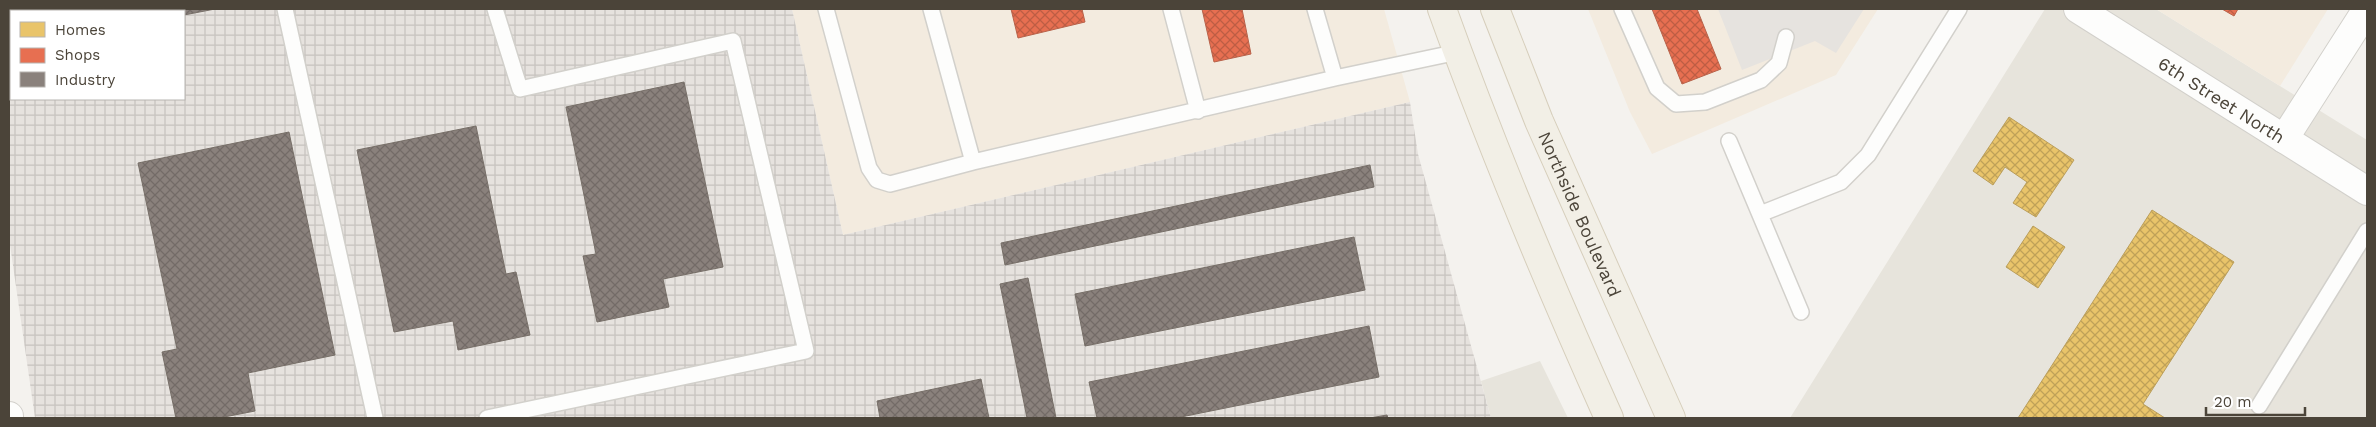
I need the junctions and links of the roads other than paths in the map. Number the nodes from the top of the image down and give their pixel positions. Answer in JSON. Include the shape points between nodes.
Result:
{"nodes":[{"id":1,"x":285,"y":9,"type":"edge"},
{"id":2,"x":495,"y":9,"type":"edge"},
{"id":3,"x":826,"y":9,"type":"edge"},
{"id":4,"x":932,"y":9,"type":"edge"},
{"id":5,"x":1171,"y":9,"type":"edge"},
{"id":6,"x":1315,"y":9,"type":"edge"},
{"id":7,"x":1442,"y":9,"type":"edge"},
{"id":8,"x":1496,"y":9,"type":"edge"},
{"id":9,"x":1622,"y":9,"type":"edge"},
{"id":10,"x":1959,"y":9,"type":"edge"},
{"id":11,"x":2078,"y":9,"type":"edge"},
{"id":12,"x":2367,"y":9,"type":"edge"},
{"id":13,"x":1786,"y":37,"type":"dead end"},
{"id":14,"x":1458,"y":52,"type":"junction"},
{"id":15,"x":1335,"y":78,"type":"junction"},
{"id":16,"x":1198,"y":111,"type":"junction"},
{"id":17,"x":2284,"y":139,"type":"junction"},
{"id":18,"x":1729,"y":141,"type":"dead end"},
{"id":19,"x":973,"y":162,"type":"junction"},
{"id":20,"x":2367,"y":191,"type":"edge"},
{"id":21,"x":1760,"y":214,"type":"junction"},
{"id":22,"x":2367,"y":231,"type":"edge"},
{"id":23,"x":1801,"y":312,"type":"dead end"},
{"id":24,"x":2259,"y":406,"type":"dead end"},
{"id":25,"x":375,"y":418,"type":"edge"},
{"id":26,"x":487,"y":418,"type":"edge"},
{"id":27,"x":1609,"y":418,"type":"edge"},
{"id":28,"x":1671,"y":418,"type":"edge"}],
"edges":[{"from":1,"to":25,"type":"lane"},
{"from":2,"to":26,"type":"lane","via":[[520,89],[733,41],[806,352]]},
{"from":3,"to":19,"type":"lane","via":[[869,168],[877,180],[890,184]]},
{"from":4,"to":19,"type":"lane"},
{"from":5,"to":16,"type":"lane"},
{"from":6,"to":15,"type":"lane"},
{"from":7,"to":14,"type":"main road"},
{"from":8,"to":28,"type":"main road","name":"Northside Boulevard","via":[[1539,121]]},
{"from":9,"to":13,"type":"lane","via":[[1657,88],[1676,104],[1705,102],[1761,80],[1779,63]]},
{"from":10,"to":21,"type":"lane","via":[[1868,155],[1841,182]]},
{"from":11,"to":17,"type":"street","name":"6th Street North"},
{"from":12,"to":17,"type":"street"},
{"from":14,"to":15,"type":"lane"},
{"from":14,"to":27,"type":"main road","via":[[1566,323]]},
{"from":15,"to":16,"type":"lane"},
{"from":16,"to":19,"type":"lane"},
{"from":17,"to":20,"type":"street","name":"6th Street North"},
{"from":18,"to":21,"type":"lane"},
{"from":21,"to":23,"type":"lane"},
{"from":22,"to":24,"type":"lane"}]}
